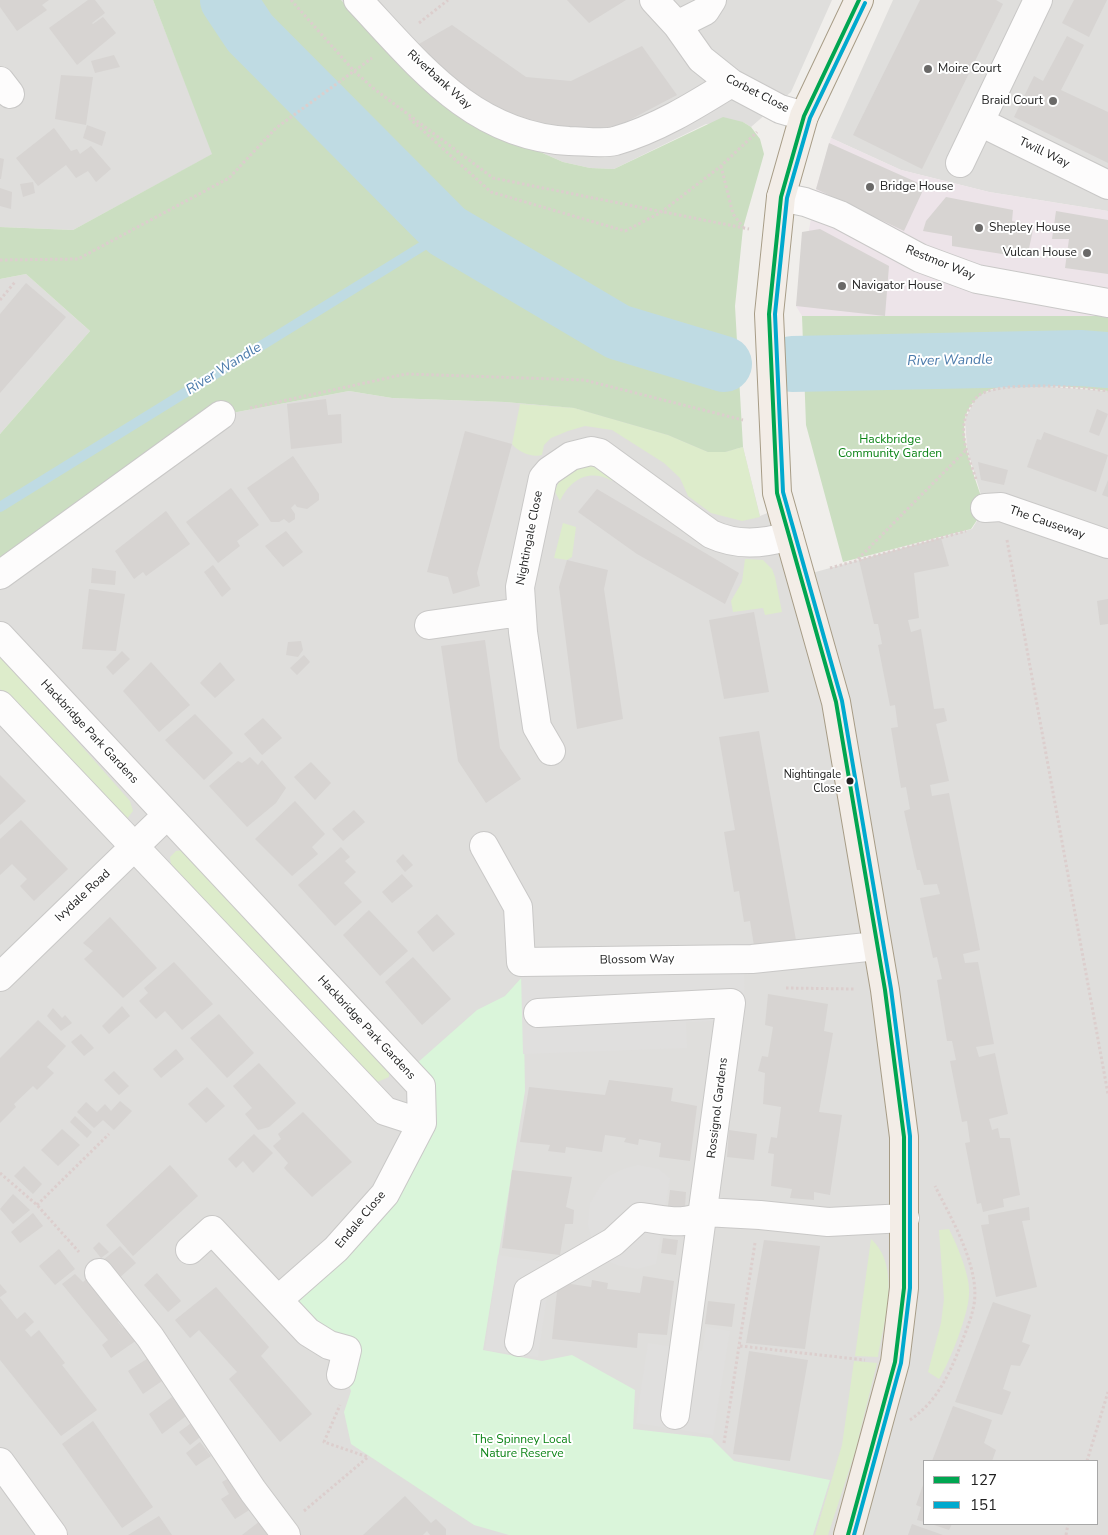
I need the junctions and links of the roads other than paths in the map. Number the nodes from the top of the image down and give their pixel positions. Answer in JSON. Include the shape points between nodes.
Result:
{"nodes":[{"id":1,"x":358,"y":0,"type":"edge"},
{"id":2,"x":654,"y":0,"type":"edge"},
{"id":3,"x":712,"y":0,"type":"edge"},
{"id":4,"x":859,"y":0,"type":"edge"},
{"id":5,"x":1038,"y":0,"type":"edge"},
{"id":6,"x":677,"y":25,"type":"junction"},
{"id":7,"x":730,"y":83,"type":"junction"},
{"id":8,"x":804,"y":116,"type":"junction"},
{"id":9,"x":980,"y":122,"type":"junction"},
{"id":10,"x":960,"y":163,"type":"dead end"},
{"id":11,"x":1108,"y":185,"type":"edge"},
{"id":12,"x":781,"y":196,"type":"junction"},
{"id":13,"x":1108,"y":303,"type":"edge"},
{"id":14,"x":221,"y":415,"type":"road end"},
{"id":15,"x":993,"y":508,"type":"road end"},
{"id":16,"x":789,"y":536,"type":"junction"},
{"id":17,"x":1108,"y":544,"type":"edge"},
{"id":18,"x":0,"y":574,"type":"edge"},
{"id":19,"x":521,"y":612,"type":"junction"},
{"id":20,"x":429,"y":625,"type":"dead end"},
{"id":21,"x":0,"y":636,"type":"edge"},
{"id":22,"x":0,"y":705,"type":"edge"},
{"id":23,"x":551,"y":751,"type":"dead end"},
{"id":24,"x":166,"y":816,"type":"junction"},
{"id":25,"x":484,"y":846,"type":"dead end"},
{"id":26,"x":135,"y":847,"type":"junction"},
{"id":27,"x":878,"y":946,"type":"junction"},
{"id":28,"x":0,"y":977,"type":"edge"},
{"id":29,"x":538,"y":1013,"type":"dead end"},
{"id":30,"x":422,"y":1123,"type":"junction"},
{"id":31,"x":704,"y":1212,"type":"junction"},
{"id":32,"x":905,"y":1218,"type":"junction"},
{"id":33,"x":190,"y":1250,"type":"dead end"},
{"id":34,"x":99,"y":1273,"type":"road end"},
{"id":35,"x":279,"y":1299,"type":"junction"},
{"id":36,"x":519,"y":1342,"type":"dead end"},
{"id":37,"x":341,"y":1375,"type":"road end"},
{"id":38,"x":675,"y":1415,"type":"dead end"},
{"id":39,"x":0,"y":1462,"type":"edge"},
{"id":40,"x":284,"y":1532,"type":"edge"},
{"id":41,"x":53,"y":1535,"type":"edge"},
{"id":42,"x":848,"y":1535,"type":"edge"}],
"edges":[{"from":1,"to":7,"type":"street","name":"Riverbank Way","via":[[464,106],[490,121],[531,137],[613,141],[683,112]]},
{"from":2,"to":6,"type":"street","name":"Corbet Close"},
{"from":3,"to":6,"type":"street","via":[[706,11]]},
{"from":4,"to":8,"type":"main road"},
{"from":5,"to":9,"type":"street"},
{"from":6,"to":7,"type":"street","name":"Corbet Close","via":[[701,59]]},
{"from":7,"to":8,"type":"street","name":"Corbet Close","via":[[780,109]]},
{"from":8,"to":12,"type":"main road"},
{"from":9,"to":10,"type":"street"},
{"from":9,"to":11,"type":"street","name":"Twill Way"},
{"from":12,"to":13,"type":"street","name":"Restmor Way","via":[[840,215],[920,258],[976,278]]},
{"from":12,"to":16,"type":"main road","via":[[769,314],[777,493]]},
{"from":14,"to":18,"type":"street"},
{"from":15,"to":17,"type":"street","name":"The Causeway"},
{"from":16,"to":19,"type":"street","name":"Nightingale Close","via":[[754,543],[727,541],[711,534],[609,457],[591,451],[572,456],[549,471],[540,487],[520,587]]},
{"from":16,"to":27,"type":"main road","via":[[836,702]]},
{"from":19,"to":20,"type":"street"},
{"from":19,"to":23,"type":"street","name":"Nightingale Close","via":[[537,727]]},
{"from":21,"to":24,"type":"street","name":"Hackbridge Park Gardens"},
{"from":22,"to":26,"type":"street"},
{"from":24,"to":26,"type":"street","name":"Ivydale Road"},
{"from":24,"to":30,"type":"street","name":"Hackbridge Park Gardens","via":[[421,1086]]},
{"from":25,"to":27,"type":"street","name":"Blossom Way","via":[[518,907],[521,962],[752,959]]},
{"from":26,"to":28,"type":"street","name":"Ivydale Road"},
{"from":26,"to":30,"type":"street","via":[[385,1111]]},
{"from":27,"to":32,"type":"main road","via":[[903,1115]]},
{"from":29,"to":31,"type":"street","name":"Rossignol Gardens","via":[[731,1003]]},
{"from":30,"to":35,"type":"street","name":"Endale Close","via":[[385,1194],[336,1249]]},
{"from":31,"to":32,"type":"street","via":[[828,1222]]},
{"from":31,"to":36,"type":"street","via":[[697,1220],[689,1222],[640,1218],[613,1242],[528,1291]]},
{"from":31,"to":38,"type":"street","name":"Rossignol Gardens"},
{"from":32,"to":42,"type":"main road","via":[[904,1288],[895,1362]]},
{"from":33,"to":35,"type":"street","via":[[212,1230]]},
{"from":34,"to":40,"type":"street","via":[[150,1337]]},
{"from":35,"to":37,"type":"street","via":[[308,1332],[329,1345],[347,1350]]},
{"from":39,"to":41,"type":"street"}]}
